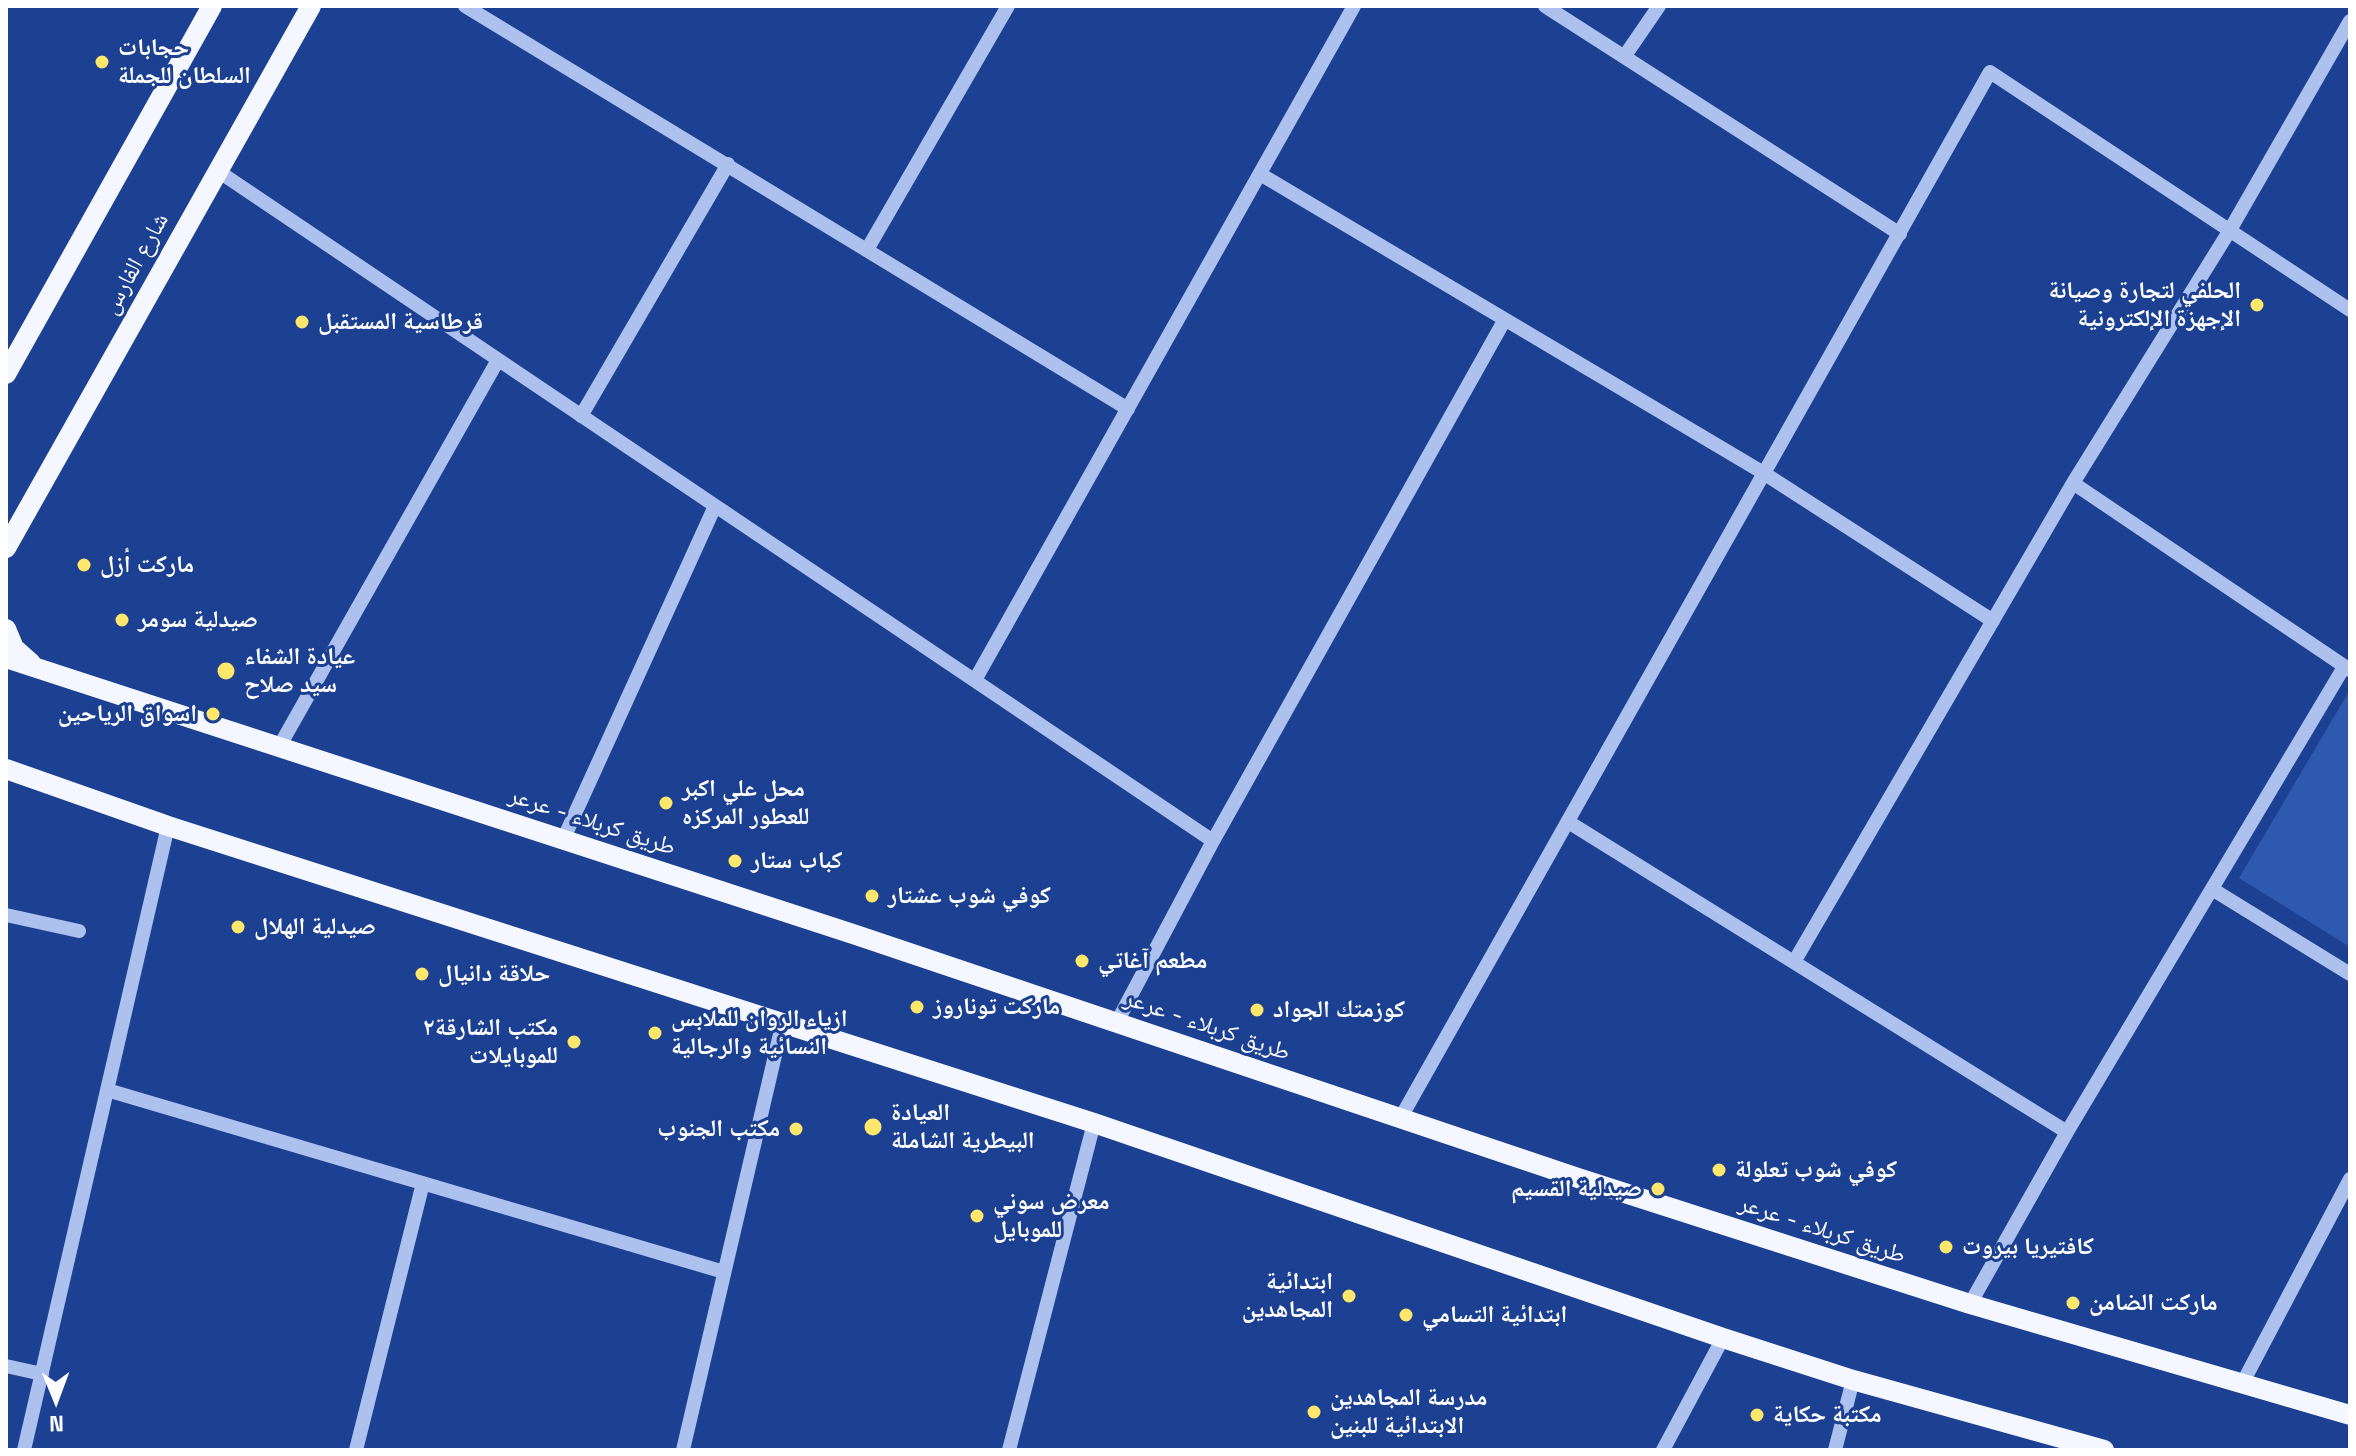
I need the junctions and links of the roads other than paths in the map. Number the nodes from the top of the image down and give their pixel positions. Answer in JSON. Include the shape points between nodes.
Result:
{"nodes":[{"id":1,"x":212,"y":6,"type":"edge"},
{"id":2,"x":311,"y":6,"type":"edge"},
{"id":3,"x":465,"y":6,"type":"edge"},
{"id":4,"x":1008,"y":6,"type":"edge"},
{"id":5,"x":1354,"y":6,"type":"edge"},
{"id":6,"x":1545,"y":6,"type":"edge"},
{"id":7,"x":1659,"y":6,"type":"edge"},
{"id":8,"x":2350,"y":21,"type":"edge"},
{"id":9,"x":1624,"y":57,"type":"junction"},
{"id":10,"x":728,"y":164,"type":"junction"},
{"id":11,"x":218,"y":171,"type":"junction"},
{"id":12,"x":1260,"y":174,"type":"junction"},
{"id":13,"x":2230,"y":230,"type":"junction"},
{"id":14,"x":1900,"y":234,"type":"junction"},
{"id":15,"x":868,"y":248,"type":"junction"},
{"id":16,"x":2350,"y":310,"type":"edge"},
{"id":17,"x":1504,"y":321,"type":"junction"},
{"id":18,"x":498,"y":360,"type":"junction"},
{"id":19,"x":6,"y":374,"type":"edge"},
{"id":20,"x":1128,"y":409,"type":"junction"},
{"id":21,"x":581,"y":416,"type":"junction"},
{"id":22,"x":1762,"y":472,"type":"junction"},
{"id":23,"x":2073,"y":483,"type":"junction"},
{"id":24,"x":31,"y":506,"type":"junction"},
{"id":25,"x":715,"y":506,"type":"junction"},
{"id":26,"x":6,"y":521,"type":"edge"},
{"id":27,"x":6,"y":548,"type":"edge"},
{"id":28,"x":1993,"y":621,"type":"junction"},
{"id":29,"x":6,"y":629,"type":"edge"},
{"id":30,"x":6,"y":658,"type":"edge"},
{"id":31,"x":2347,"y":669,"type":"edge"},
{"id":32,"x":41,"y":670,"type":"junction"},
{"id":33,"x":975,"y":680,"type":"junction"},
{"id":34,"x":279,"y":747,"type":"junction"},
{"id":35,"x":12,"y":772,"type":"edge"},
{"id":36,"x":1570,"y":823,"type":"junction"},
{"id":37,"x":168,"y":826,"type":"junction"},
{"id":38,"x":563,"y":840,"type":"junction"},
{"id":39,"x":1213,"y":841,"type":"junction"},
{"id":40,"x":2212,"y":889,"type":"junction"},
{"id":41,"x":6,"y":915,"type":"edge"},
{"id":42,"x":79,"y":931,"type":"dead end"},
{"id":43,"x":1794,"y":962,"type":"junction"},
{"id":44,"x":2350,"y":974,"type":"edge"},
{"id":45,"x":783,"y":1021,"type":"junction"},
{"id":46,"x":1117,"y":1022,"type":"junction"},
{"id":47,"x":107,"y":1090,"type":"junction"},
{"id":48,"x":1400,"y":1119,"type":"junction"},
{"id":49,"x":1094,"y":1123,"type":"junction"},
{"id":50,"x":2067,"y":1132,"type":"junction"},
{"id":51,"x":2350,"y":1179,"type":"edge"},
{"id":52,"x":423,"y":1183,"type":"junction"},
{"id":53,"x":724,"y":1272,"type":"junction"},
{"id":54,"x":1970,"y":1304,"type":"junction"},
{"id":55,"x":1723,"y":1338,"type":"junction"},
{"id":56,"x":6,"y":1366,"type":"edge"},
{"id":57,"x":42,"y":1374,"type":"junction"},
{"id":58,"x":1853,"y":1380,"type":"junction"},
{"id":59,"x":2242,"y":1384,"type":"junction"},
{"id":60,"x":2350,"y":1415,"type":"edge"},
{"id":61,"x":24,"y":1450,"type":"edge"},
{"id":62,"x":356,"y":1450,"type":"edge"},
{"id":63,"x":683,"y":1450,"type":"edge"},
{"id":64,"x":1009,"y":1450,"type":"edge"},
{"id":65,"x":1663,"y":1450,"type":"edge"},
{"id":66,"x":1835,"y":1450,"type":"edge"},
{"id":67,"x":2104,"y":1450,"type":"edge"}],
"edges":[{"from":1,"to":19,"type":"main road"},
{"from":2,"to":11,"type":"main road","name":"شارع الفارس"},
{"from":3,"to":10,"type":"street"},
{"from":4,"to":15,"type":"street"},
{"from":5,"to":12,"type":"street"},
{"from":6,"to":9,"type":"street"},
{"from":7,"to":9,"type":"street"},
{"from":8,"to":13,"type":"street"},
{"from":9,"to":14,"type":"street"},
{"from":10,"to":15,"type":"street"},
{"from":10,"to":21,"type":"street"},
{"from":11,"to":18,"type":"street"},
{"from":11,"to":24,"type":"main road","name":"شارع الفارس"},
{"from":12,"to":17,"type":"street"},
{"from":12,"to":20,"type":"street"},
{"from":13,"to":14,"type":"street","via":[[1990,72]]},
{"from":13,"to":16,"type":"street"},
{"from":13,"to":23,"type":"street"},
{"from":14,"to":22,"type":"street"},
{"from":15,"to":20,"type":"street"},
{"from":17,"to":22,"type":"street"},
{"from":17,"to":39,"type":"street"},
{"from":18,"to":21,"type":"street"},
{"from":18,"to":34,"type":"street"},
{"from":20,"to":33,"type":"street"},
{"from":21,"to":25,"type":"street"},
{"from":22,"to":28,"type":"street"},
{"from":22,"to":36,"type":"street"},
{"from":23,"to":28,"type":"street"},
{"from":23,"to":31,"type":"street"},
{"from":24,"to":26,"type":"main road"},
{"from":24,"to":27,"type":"main road","name":"شارع الفارس"},
{"from":25,"to":33,"type":"street"},
{"from":25,"to":38,"type":"street"},
{"from":28,"to":43,"type":"street"},
{"from":29,"to":32,"type":"main road","via":[[14,648]]},
{"from":30,"to":32,"type":"main road","name":"طريق كربلاء - عرعر"},
{"from":31,"to":40,"type":"street"},
{"from":32,"to":34,"type":"main road","name":"طريق كربلاء - عرعر"},
{"from":33,"to":39,"type":"street"},
{"from":34,"to":38,"type":"main road","name":"طريق كربلاء - عرعر"},
{"from":35,"to":37,"type":"main road"},
{"from":36,"to":43,"type":"street"},
{"from":36,"to":48,"type":"street"},
{"from":37,"to":45,"type":"main road"},
{"from":37,"to":47,"type":"street"},
{"from":38,"to":46,"type":"main road","name":"طريق كربلاء - عرعر"},
{"from":39,"to":46,"type":"street"},
{"from":40,"to":44,"type":"street"},
{"from":40,"to":50,"type":"street"},
{"from":41,"to":42,"type":"street"},
{"from":43,"to":50,"type":"street"},
{"from":45,"to":49,"type":"main road"},
{"from":45,"to":53,"type":"street"},
{"from":46,"to":48,"type":"main road","name":"طريق كربلاء - عرعر"},
{"from":47,"to":52,"type":"street"},
{"from":47,"to":57,"type":"street"},
{"from":48,"to":54,"type":"main road","name":"طريق كربلاء - عرعر"},
{"from":49,"to":55,"type":"main road"},
{"from":49,"to":64,"type":"street"},
{"from":50,"to":54,"type":"street"},
{"from":51,"to":59,"type":"street"},
{"from":52,"to":53,"type":"street"},
{"from":52,"to":62,"type":"street"},
{"from":53,"to":63,"type":"street"},
{"from":54,"to":59,"type":"main road","name":"طريق كربلاء - عرعر"},
{"from":55,"to":58,"type":"main road"},
{"from":55,"to":65,"type":"street"},
{"from":56,"to":57,"type":"street"},
{"from":57,"to":61,"type":"street"},
{"from":58,"to":66,"type":"street"},
{"from":58,"to":67,"type":"main road"},
{"from":59,"to":60,"type":"main road","name":"طريق كربلاء - عرعر"}]}
